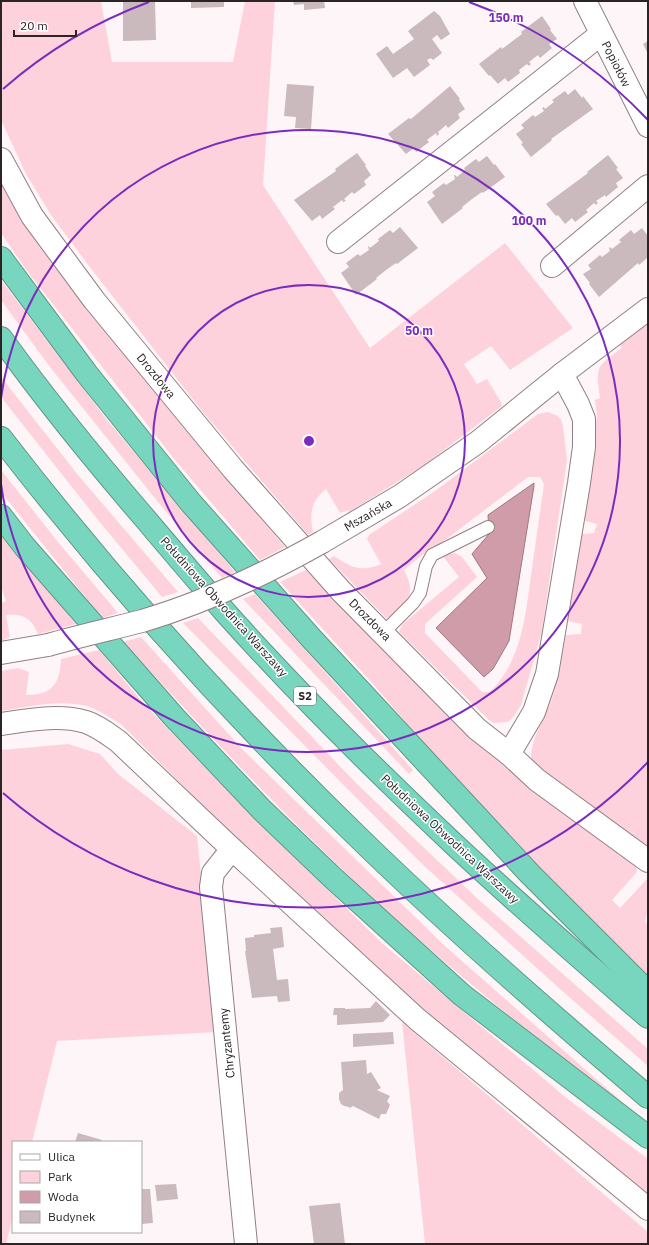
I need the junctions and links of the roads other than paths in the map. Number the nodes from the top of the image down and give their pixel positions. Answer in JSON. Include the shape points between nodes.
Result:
{"nodes":[{"id":1,"x":585,"y":1,"type":"edge"},
{"id":2,"x":601,"y":34,"type":"junction"},
{"id":3,"x":648,"y":126,"type":"edge"},
{"id":4,"x":1,"y":158,"type":"edge"},
{"id":5,"x":648,"y":186,"type":"edge"},
{"id":6,"x":338,"y":242,"type":"dead end"},
{"id":7,"x":1,"y":250,"type":"edge"},
{"id":8,"x":1,"y":258,"type":"edge"},
{"id":9,"x":552,"y":266,"type":"dead end"},
{"id":10,"x":29,"y":297,"type":"junction"},
{"id":11,"x":648,"y":309,"type":"edge"},
{"id":12,"x":1,"y":338,"type":"edge"},
{"id":13,"x":562,"y":374,"type":"junction"},
{"id":14,"x":1,"y":438,"type":"edge"},
{"id":15,"x":1,"y":516,"type":"edge"},
{"id":16,"x":488,"y":527,"type":"dead end"},
{"id":17,"x":383,"y":633,"type":"junction"},
{"id":18,"x":1,"y":653,"type":"edge"},
{"id":19,"x":1,"y":724,"type":"edge"},
{"id":20,"x":509,"y":754,"type":"junction"},
{"id":21,"x":232,"y":849,"type":"junction"},
{"id":22,"x":648,"y":861,"type":"edge"},
{"id":23,"x":648,"y":992,"type":"edge"},
{"id":24,"x":648,"y":1017,"type":"edge"},
{"id":25,"x":648,"y":1097,"type":"edge"},
{"id":26,"x":648,"y":1137,"type":"edge"},
{"id":27,"x":648,"y":1209,"type":"edge"},
{"id":28,"x":246,"y":1244,"type":"edge"}],
"edges":[{"from":1,"to":2,"type":"street","name":"Popiołów"},
{"from":2,"to":3,"type":"street","name":"Popiołów"},
{"from":2,"to":6,"type":"street"},
{"from":4,"to":17,"type":"street","name":"Drozdowa","via":[[32,216],[94,300],[233,469]]},
{"from":5,"to":9,"type":"street"},
{"from":7,"to":10,"type":"highway"},
{"from":8,"to":10,"type":"highway"},
{"from":10,"to":23,"type":"highway","via":[[87,374],[191,502],[311,638],[530,874]]},
{"from":11,"to":13,"type":"street","name":"Mszańska"},
{"from":12,"to":24,"type":"highway","name":"Południowa Obwodnica Warszawy","number":"S2","via":[[127,497],[225,612],[282,673],[440,832]]},
{"from":13,"to":18,"type":"street","name":"Mszańska","bridge":true,"via":[[478,442],[400,496],[289,560],[200,600],[142,620]]},
{"from":13,"to":20,"type":"street","via":[[584,419],[584,447],[579,483],[547,674],[534,712]]},
{"from":14,"to":25,"type":"highway","via":[[72,528],[151,619],[299,778],[465,938]]},
{"from":15,"to":26,"type":"highway","via":[[25,547],[174,717],[262,810],[462,995]]},
{"from":16,"to":17,"type":"lane","via":[[432,555],[426,566],[420,593]]},
{"from":17,"to":20,"type":"street","name":"Drozdowa","via":[[477,729]]},
{"from":19,"to":21,"type":"street","via":[[55,718],[87,722],[102,729],[118,741]]},
{"from":20,"to":22,"type":"street","name":"Drozdowa","via":[[537,780]]},
{"from":21,"to":27,"type":"street","via":[[417,1019]]},
{"from":21,"to":28,"type":"street","name":"Chryzantemy","via":[[213,873],[211,886]]}]}
